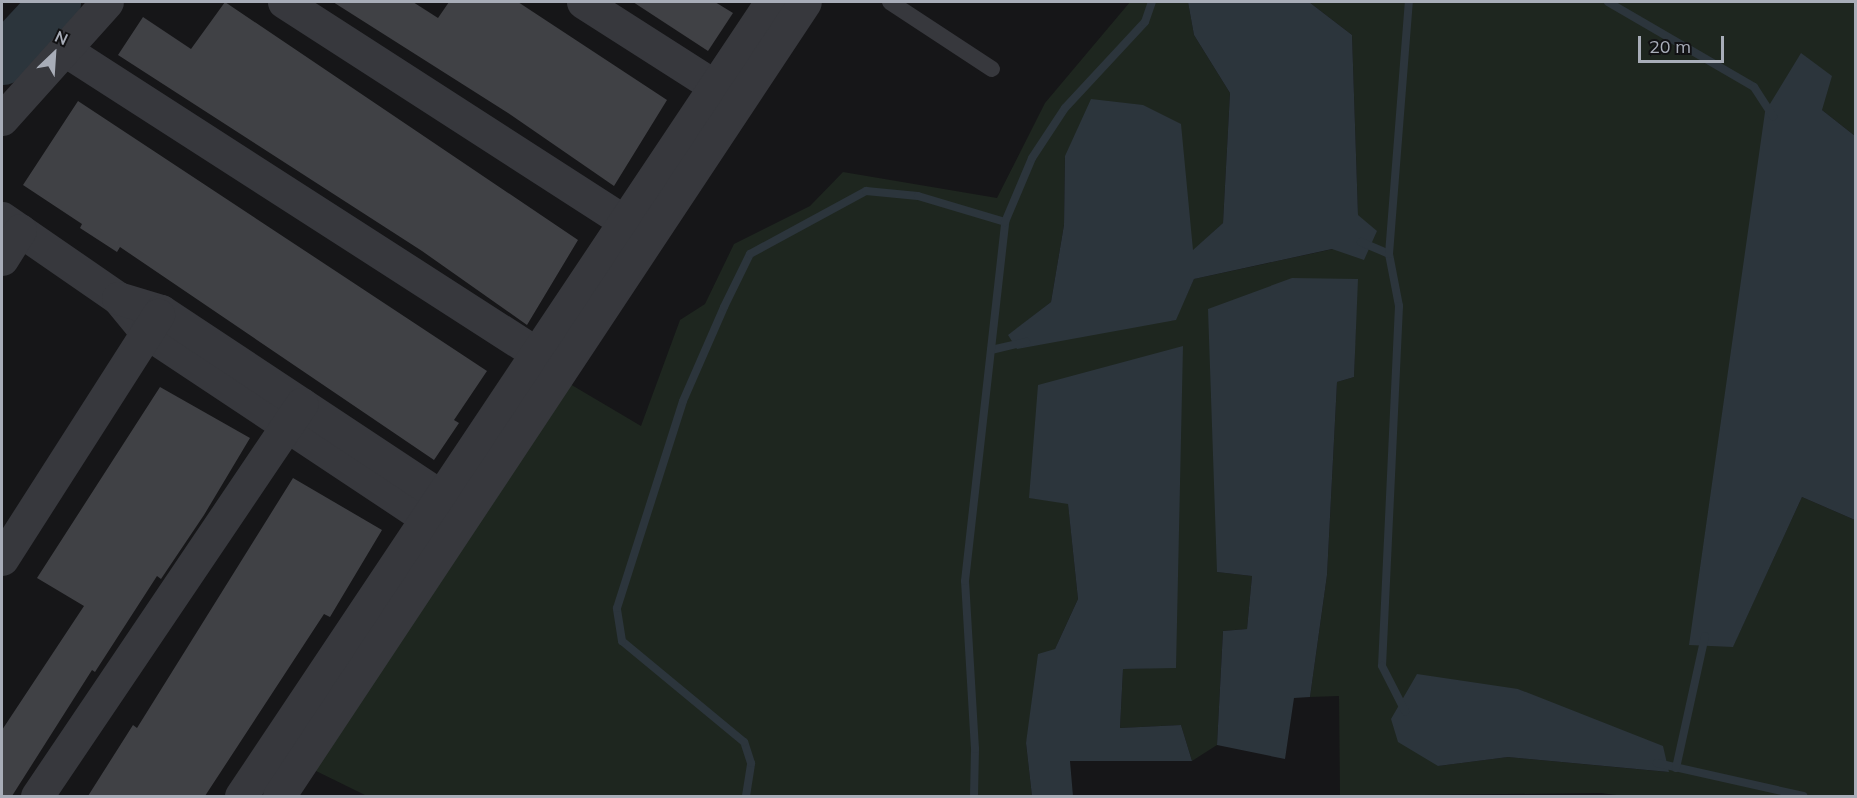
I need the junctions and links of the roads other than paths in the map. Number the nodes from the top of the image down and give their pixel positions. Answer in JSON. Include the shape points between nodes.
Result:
{"nodes":[{"id":1,"x":107,"y":2,"type":"edge"},
{"id":2,"x":284,"y":2,"type":"edge"},
{"id":3,"x":583,"y":2,"type":"edge"},
{"id":4,"x":771,"y":2,"type":"edge"},
{"id":5,"x":805,"y":2,"type":"edge"},
{"id":6,"x":891,"y":2,"type":"edge"},
{"id":7,"x":65,"y":50,"type":"junction"},
{"id":8,"x":992,"y":69,"type":"dead end"},
{"id":9,"x":727,"y":94,"type":"junction"},
{"id":10,"x":2,"y":119,"type":"edge"},
{"id":11,"x":11,"y":224,"type":"edge"},
{"id":12,"x":637,"y":230,"type":"junction"},
{"id":13,"x":2,"y":259,"type":"edge"},
{"id":14,"x":153,"y":321,"type":"junction"},
{"id":15,"x":535,"y":354,"type":"junction"},
{"id":16,"x":564,"y":369,"type":"junction"},
{"id":17,"x":295,"y":415,"type":"junction"},
{"id":18,"x":447,"y":517,"type":"junction"},
{"id":19,"x":2,"y":559,"type":"edge"},
{"id":20,"x":334,"y":652,"type":"junction"},
{"id":21,"x":362,"y":670,"type":"junction"},
{"id":22,"x":38,"y":796,"type":"edge"},
{"id":23,"x":241,"y":796,"type":"edge"},
{"id":24,"x":279,"y":796,"type":"edge"}],
"edges":[{"from":1,"to":7,"type":"street"},
{"from":2,"to":12,"type":"street"},
{"from":3,"to":9,"type":"street"},
{"from":4,"to":9,"type":"street"},
{"from":5,"to":9,"type":"street"},
{"from":6,"to":8,"type":"lane"},
{"from":7,"to":10,"type":"street"},
{"from":7,"to":15,"type":"street"},
{"from":9,"to":12,"type":"street"},
{"from":11,"to":13,"type":"street"},
{"from":11,"to":14,"type":"street"},
{"from":12,"to":15,"type":"street"},
{"from":12,"to":16,"type":"street"},
{"from":14,"to":17,"type":"street"},
{"from":14,"to":19,"type":"street"},
{"from":15,"to":16,"type":"street"},
{"from":15,"to":18,"type":"street"},
{"from":16,"to":18,"type":"street"},
{"from":17,"to":18,"type":"street"},
{"from":17,"to":22,"type":"street"},
{"from":18,"to":20,"type":"street"},
{"from":18,"to":21,"type":"street"},
{"from":20,"to":21,"type":"street"},
{"from":20,"to":23,"type":"street"},
{"from":21,"to":24,"type":"street"}]}
